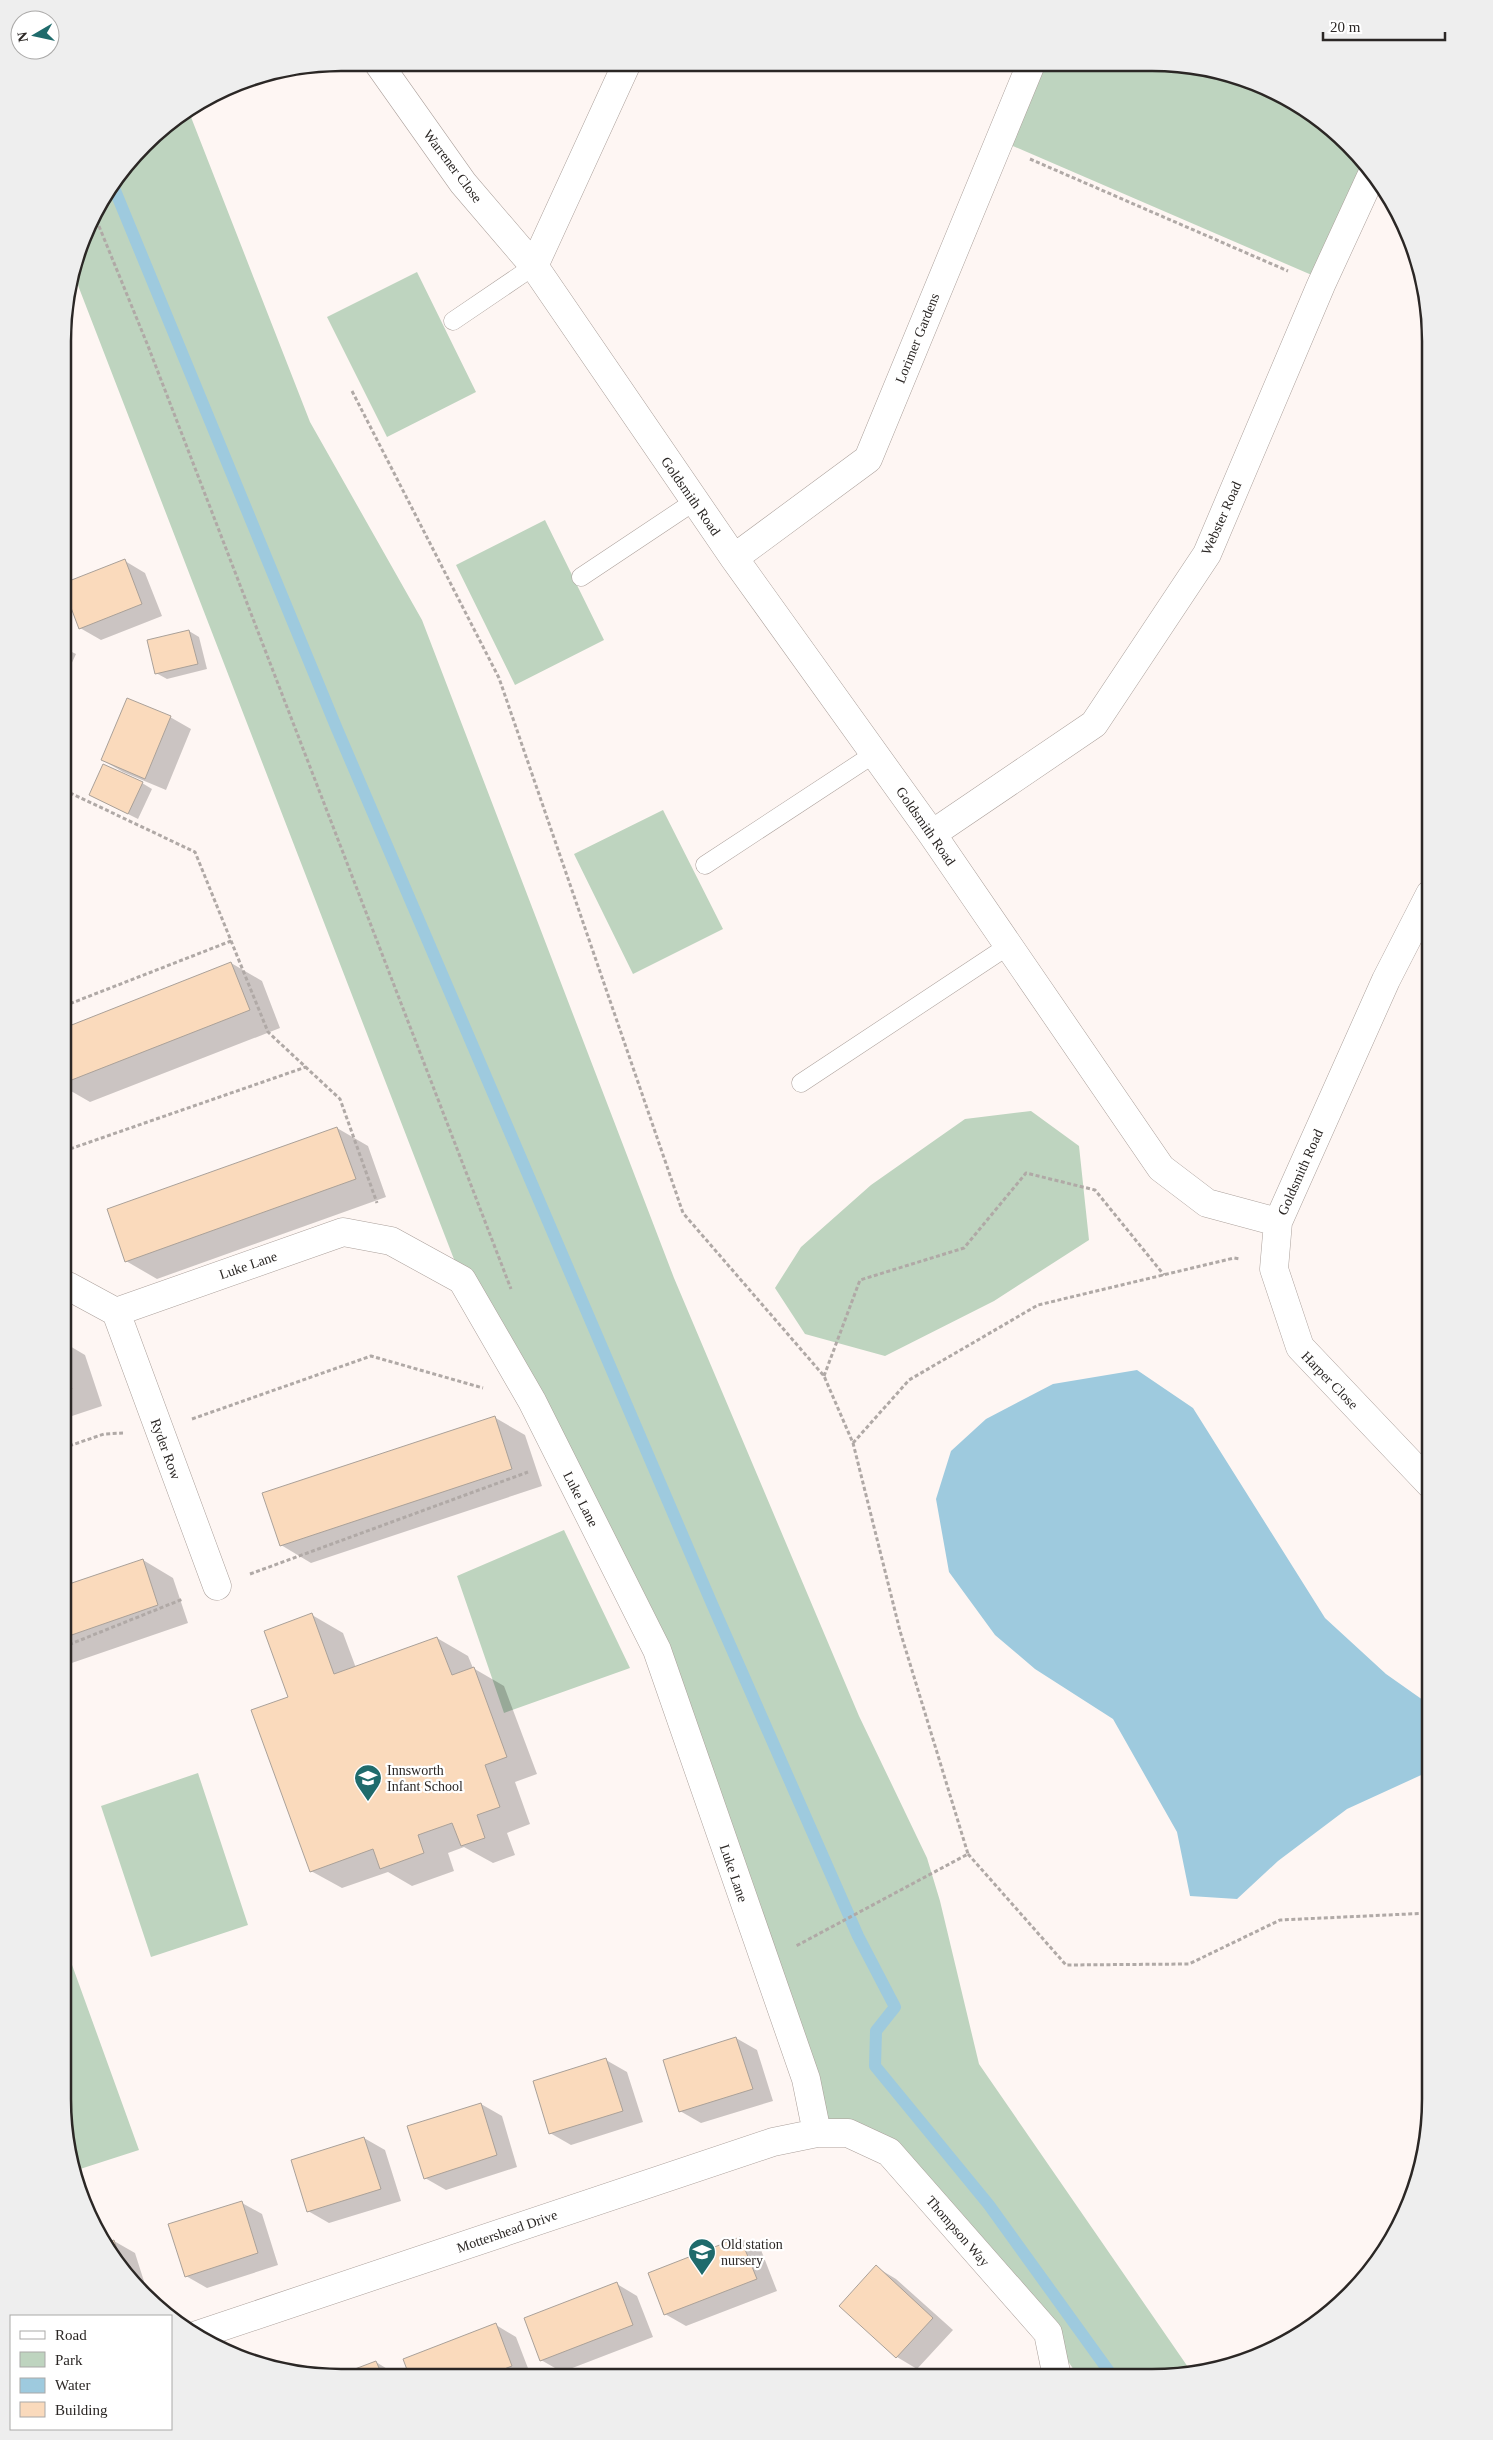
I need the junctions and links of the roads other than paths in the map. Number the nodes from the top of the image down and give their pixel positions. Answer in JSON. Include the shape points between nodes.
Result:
{"nodes":[{"id":1,"x":384,"y":71,"type":"edge"},
{"id":2,"x":623,"y":71,"type":"edge"},
{"id":3,"x":1028,"y":71,"type":"edge"},
{"id":4,"x":1369,"y":181,"type":"edge"},
{"id":5,"x":534,"y":266,"type":"junction"},
{"id":6,"x":453,"y":321,"type":"dead end"},
{"id":7,"x":695,"y":501,"type":"junction"},
{"id":8,"x":734,"y":558,"type":"junction"},
{"id":9,"x":581,"y":577,"type":"dead end"},
{"id":10,"x":874,"y":754,"type":"junction"},
{"id":11,"x":932,"y":834,"type":"junction"},
{"id":12,"x":705,"y":865,"type":"dead end"},
{"id":13,"x":1422,"y":910,"type":"edge"},
{"id":14,"x":1008,"y":946,"type":"junction"},
{"id":15,"x":801,"y":1083,"type":"dead end"},
{"id":16,"x":1278,"y":1222,"type":"junction"},
{"id":17,"x":71,"y":1286,"type":"edge"},
{"id":18,"x":116,"y":1312,"type":"junction"},
{"id":19,"x":1422,"y":1476,"type":"edge"},
{"id":20,"x":217,"y":1586,"type":"road end"},
{"id":21,"x":818,"y":2133,"type":"junction"},
{"id":22,"x":205,"y":2332,"type":"edge"},
{"id":23,"x":1055,"y":2369,"type":"edge"}],
"edges":[{"from":1,"to":5,"type":"street","name":"Warrener Close","via":[[463,183]]},
{"from":2,"to":5,"type":"street"},
{"from":3,"to":8,"type":"street","name":"Lorimer Gardens","via":[[868,459]]},
{"from":4,"to":11,"type":"street","name":"Webster Road","via":[[1321,285],[1207,554],[1094,724]]},
{"from":5,"to":6,"type":"lane"},
{"from":5,"to":7,"type":"street","name":"Goldsmith Road"},
{"from":7,"to":8,"type":"street","name":"Goldsmith Road"},
{"from":7,"to":9,"type":"lane"},
{"from":8,"to":10,"type":"street","name":"Goldsmith Road"},
{"from":10,"to":11,"type":"street","name":"Goldsmith Road"},
{"from":10,"to":12,"type":"lane"},
{"from":11,"to":14,"type":"street","name":"Goldsmith Road"},
{"from":13,"to":16,"type":"street","name":"Goldsmith Road","via":[[1386,980]]},
{"from":14,"to":15,"type":"lane"},
{"from":14,"to":16,"type":"street","name":"Goldsmith Road","via":[[1161,1168],[1207,1203]]},
{"from":16,"to":19,"type":"street","name":"Harper Close","via":[[1274,1269],[1300,1347]]},
{"from":17,"to":18,"type":"street"},
{"from":18,"to":20,"type":"street","name":"Ryder Row"},
{"from":18,"to":21,"type":"street","name":"Luke Lane","via":[[343,1232],[391,1241],[462,1280],[532,1401],[657,1650],[806,2078]]},
{"from":21,"to":22,"type":"street","name":"Mottershead Drive","via":[[773,2142]]},
{"from":21,"to":23,"type":"street","name":"Thompson Way","via":[[848,2133],[889,2152],[1048,2333]]}]}
